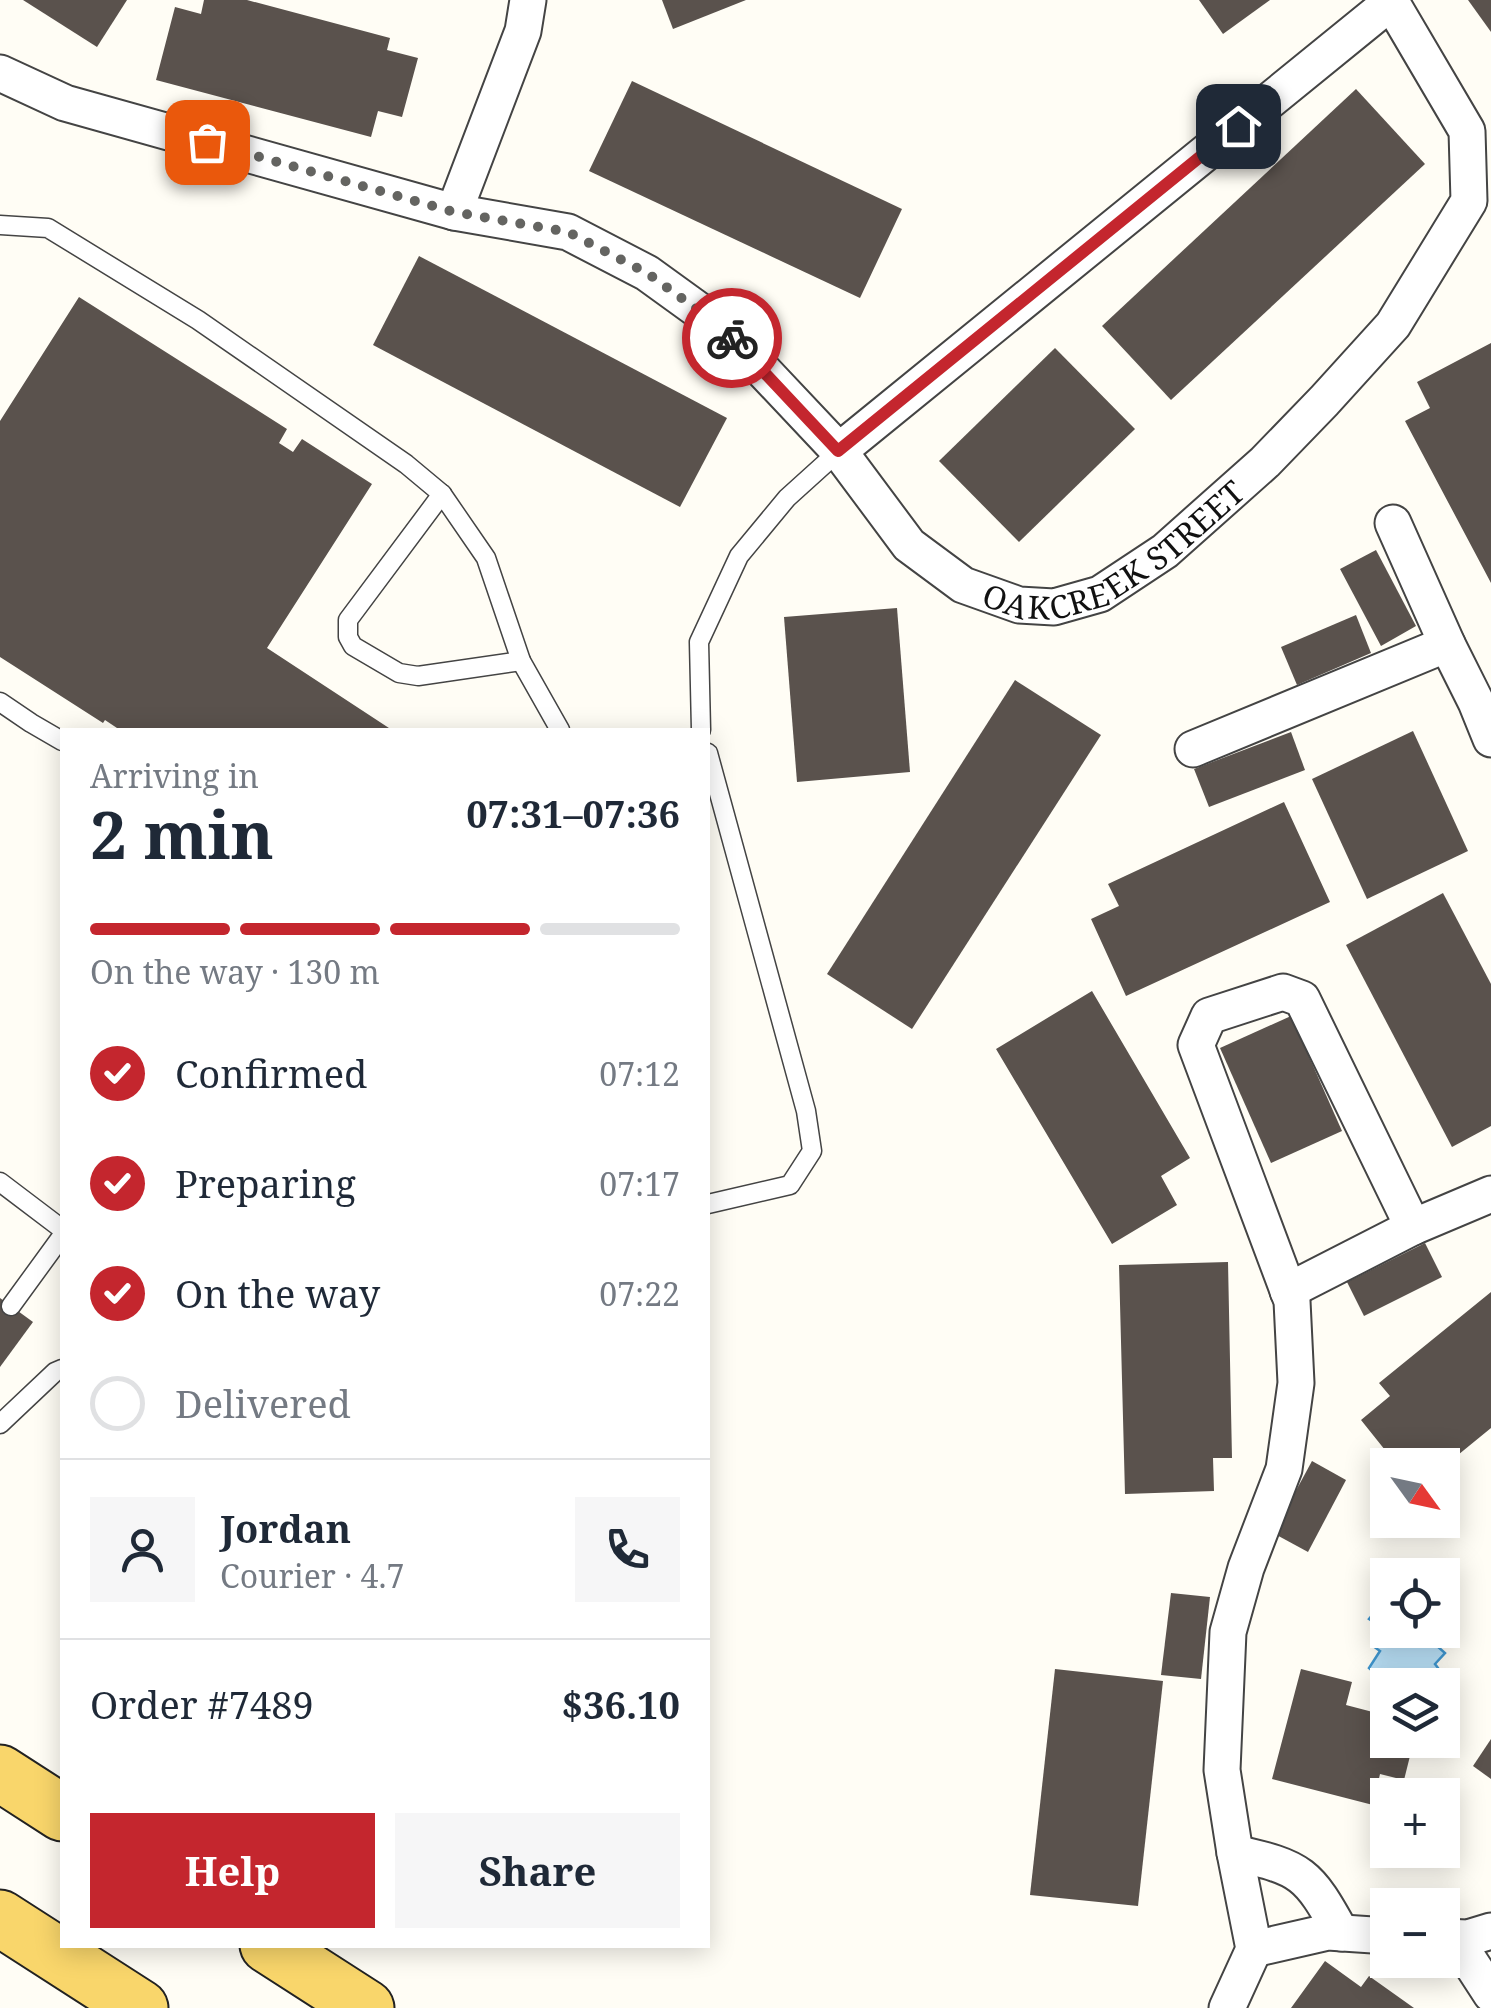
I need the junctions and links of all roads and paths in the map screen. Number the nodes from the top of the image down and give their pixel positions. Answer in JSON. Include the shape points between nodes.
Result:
{"nodes":[{"id":1,"x":528,"y":0,"type":"edge"},
{"id":2,"x":1390,"y":1,"type":"edge"},
{"id":3,"x":0,"y":73,"type":"edge"},
{"id":4,"x":454,"y":212,"type":"junction"},
{"id":5,"x":0,"y":225,"type":"edge"},
{"id":6,"x":838,"y":451,"type":"junction"},
{"id":7,"x":442,"y":494,"type":"junction"},
{"id":8,"x":1393,"y":523,"type":"dead end"},
{"id":9,"x":1447,"y":644,"type":"junction"},
{"id":10,"x":521,"y":661,"type":"junction"},
{"id":11,"x":0,"y":702,"type":"edge"},
{"id":12,"x":559,"y":728,"type":"edge"},
{"id":13,"x":701,"y":728,"type":"edge"},
{"id":14,"x":60,"y":739,"type":"edge"},
{"id":15,"x":1491,"y":739,"type":"edge"},
{"id":16,"x":1193,"y":749,"type":"dead end"},
{"id":17,"x":710,"y":759,"type":"edge"},
{"id":18,"x":0,"y":1182,"type":"edge"},
{"id":19,"x":1491,"y":1194,"type":"edge"},
{"id":20,"x":710,"y":1204,"type":"edge"},
{"id":21,"x":1413,"y":1227,"type":"junction"},
{"id":22,"x":60,"y":1231,"type":"edge"},
{"id":23,"x":60,"y":1236,"type":"edge"},
{"id":24,"x":1288,"y":1291,"type":"junction"},
{"id":25,"x":11,"y":1306,"type":"dead end"},
{"id":26,"x":60,"y":1370,"type":"edge"},
{"id":27,"x":0,"y":1424,"type":"edge"},
{"id":28,"x":0,"y":1773,"type":"edge"},
{"id":29,"x":60,"y":1812,"type":"edge"},
{"id":30,"x":1234,"y":1853,"type":"junction"},
{"id":31,"x":0,"y":1918,"type":"edge"},
{"id":32,"x":1491,"y":1932,"type":"edge"},
{"id":33,"x":1341,"y":1933,"type":"junction"},
{"id":34,"x":1370,"y":1935,"type":"edge"},
{"id":35,"x":1460,"y":1938,"type":"edge"},
{"id":36,"x":273,"y":1948,"type":"edge"},
{"id":37,"x":1254,"y":1949,"type":"junction"},
{"id":38,"x":1460,"y":1953,"type":"edge"},
{"id":39,"x":1491,"y":1994,"type":"edge"},
{"id":40,"x":140,"y":2008,"type":"edge"},
{"id":41,"x":366,"y":2008,"type":"edge"},
{"id":42,"x":1227,"y":2008,"type":"edge"}],
"edges":[{"from":1,"to":4,"type":"street","via":[[523,30]]},
{"from":2,"to":6,"type":"street"},
{"from":2,"to":6,"type":"street","name":"OAKCREEK STREET","via":[[1468,131],[1468,201],[1393,325],[1264,462],[1164,551],[1100,594],[1054,607],[1019,605],[963,585],[910,545]]},
{"from":3,"to":4,"type":"street","name":"OAKCREEK STREET","via":[[65,103]]},
{"from":4,"to":6,"type":"street","name":"OAKCREEK STREET","via":[[568,232],[647,273],[723,328]]},
{"from":5,"to":7,"type":"lane","via":[[48,228],[198,320]]},
{"from":6,"to":13,"type":"lane","via":[[739,556],[698,642]]},
{"from":7,"to":10,"type":"lane","via":[[486,558]]},
{"from":7,"to":10,"type":"lane","via":[[348,620],[348,637],[400,673],[418,676]]},
{"from":8,"to":9,"type":"street"},
{"from":9,"to":15,"type":"street"},
{"from":9,"to":16,"type":"street"},
{"from":10,"to":12,"type":"lane"},
{"from":11,"to":14,"type":"lane"},
{"from":17,"to":20,"type":"lane","via":[[812,1152],[790,1185]]},
{"from":18,"to":22,"type":"lane"},
{"from":19,"to":21,"type":"street"},
{"from":21,"to":24,"type":"street"},
{"from":21,"to":24,"type":"street","via":[[1302,999],[1283,992],[1210,1016],[1196,1046]]},
{"from":23,"to":25,"type":"lane"},
{"from":24,"to":30,"type":"street","via":[[1296,1383],[1284,1469],[1228,1632],[1222,1770]]},
{"from":26,"to":27,"type":"lane"},
{"from":28,"to":29,"type":"main road"},
{"from":30,"to":33,"type":"street","via":[[1277,1862],[1304,1877]]},
{"from":30,"to":37,"type":"street"},
{"from":31,"to":40,"type":"main road"},
{"from":32,"to":35,"type":"street"},
{"from":33,"to":34,"type":"street"},
{"from":33,"to":37,"type":"street"},
{"from":36,"to":41,"type":"main road"},
{"from":37,"to":42,"type":"street"},
{"from":38,"to":39,"type":"street"}]}
